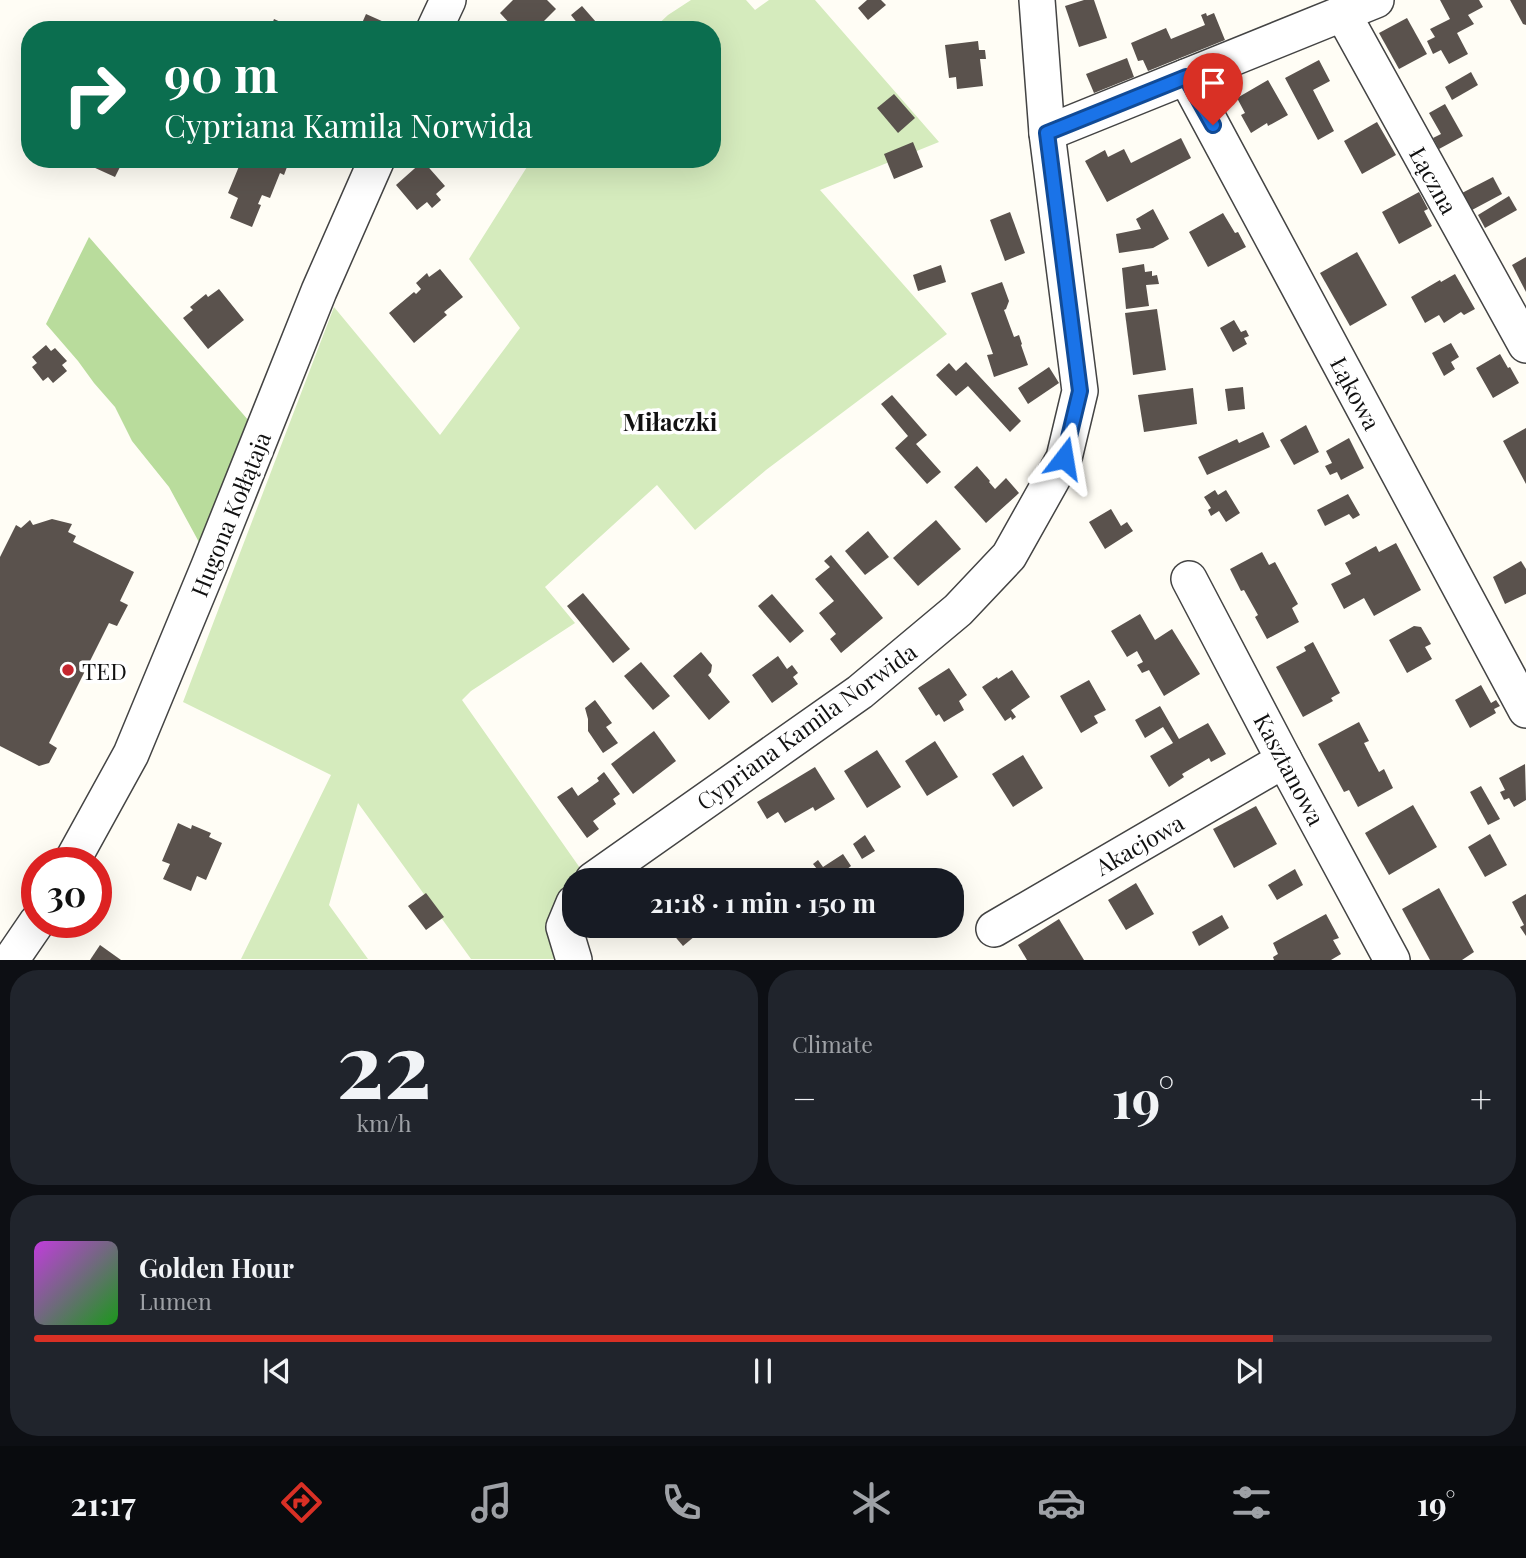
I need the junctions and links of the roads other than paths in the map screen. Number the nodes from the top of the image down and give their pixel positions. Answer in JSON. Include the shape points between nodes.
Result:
{"nodes":[{"id":1,"x":448,"y":0,"type":"edge"},
{"id":2,"x":1037,"y":0,"type":"edge"},
{"id":3,"x":1376,"y":0,"type":"edge"},
{"id":4,"x":1343,"y":14,"type":"junction"},
{"id":5,"x":438,"y":21,"type":"edge"},
{"id":6,"x":1186,"y":77,"type":"junction"},
{"id":7,"x":1047,"y":133,"type":"junction"},
{"id":8,"x":373,"y":168,"type":"edge"},
{"id":9,"x":1526,"y":345,"type":"edge"},
{"id":10,"x":1189,"y":579,"type":"dead end"},
{"id":11,"x":1526,"y":710,"type":"edge"},
{"id":12,"x":1284,"y":760,"type":"junction"},
{"id":13,"x":80,"y":847,"type":"edge"},
{"id":14,"x":610,"y":868,"type":"edge"},
{"id":15,"x":994,"y":929,"type":"dead end"},
{"id":16,"x":26,"y":938,"type":"edge"},
{"id":17,"x":568,"y":938,"type":"edge"},
{"id":18,"x":11,"y":960,"type":"edge"},
{"id":19,"x":575,"y":960,"type":"edge"},
{"id":20,"x":1392,"y":960,"type":"edge"}],
"edges":[{"from":1,"to":5,"type":"street"},
{"from":2,"to":7,"type":"street","name":"Cypriana Kamila Norwida"},
{"from":3,"to":4,"type":"street"},
{"from":4,"to":6,"type":"street"},
{"from":4,"to":9,"type":"street","name":"Łączna"},
{"from":6,"to":7,"type":"street"},
{"from":6,"to":11,"type":"street","name":"Łąkowa"},
{"from":7,"to":14,"type":"street","name":"Cypriana Kamila Norwida","via":[[1080,391],[1064,458],[1009,556],[958,610],[860,692]]},
{"from":8,"to":13,"type":"street","name":"Hugona Kołłątaja","via":[[131,754]]},
{"from":10,"to":12,"type":"street","name":"Kasztanowa"},
{"from":12,"to":15,"type":"street","name":"Akacjowa"},
{"from":12,"to":20,"type":"street","name":"Kasztanowa"},
{"from":16,"to":18,"type":"street"},
{"from":17,"to":19,"type":"street"}]}
